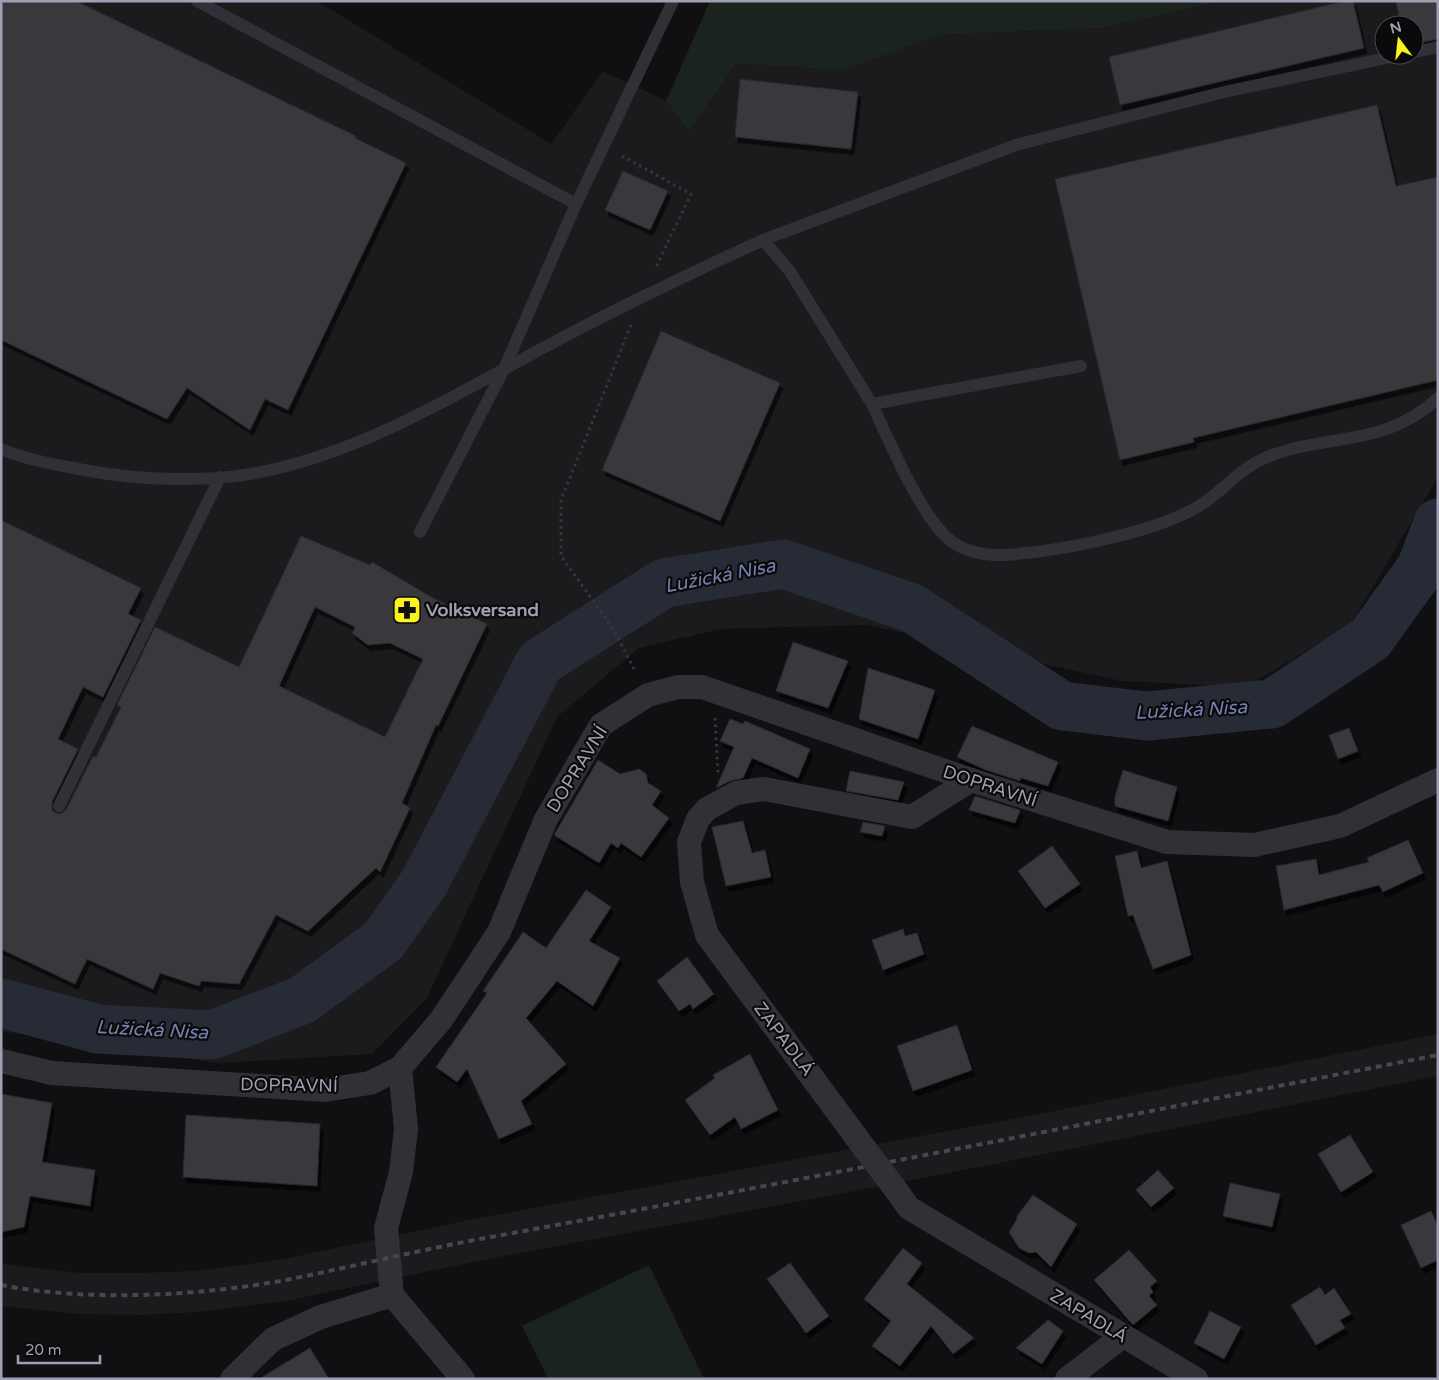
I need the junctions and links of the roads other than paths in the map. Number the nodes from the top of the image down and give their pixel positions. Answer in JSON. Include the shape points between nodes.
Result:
{"nodes":[{"id":1,"x":197,"y":1,"type":"edge"},
{"id":2,"x":674,"y":1,"type":"edge"},
{"id":3,"x":1438,"y":47,"type":"edge"},
{"id":4,"x":1424,"y":50,"type":"edge"},
{"id":5,"x":1374,"y":61,"type":"edge"},
{"id":6,"x":576,"y":204,"type":"junction"},
{"id":7,"x":763,"y":240,"type":"junction"},
{"id":8,"x":1082,"y":366,"type":"dead end"},
{"id":9,"x":504,"y":368,"type":"junction"},
{"id":10,"x":1438,"y":398,"type":"edge"},
{"id":11,"x":872,"y":404,"type":"junction"},
{"id":12,"x":1,"y":450,"type":"edge"},
{"id":13,"x":220,"y":477,"type":"junction"},
{"id":14,"x":420,"y":532,"type":"dead end"},
{"id":15,"x":971,"y":780,"type":"junction"},
{"id":16,"x":1438,"y":780,"type":"edge"},
{"id":17,"x":59,"y":806,"type":"dead end"},
{"id":18,"x":1,"y":1061,"type":"edge"},
{"id":19,"x":400,"y":1068,"type":"junction"},
{"id":20,"x":392,"y":1295,"type":"junction"},
{"id":21,"x":1123,"y":1336,"type":"junction"},
{"id":22,"x":232,"y":1379,"type":"edge"},
{"id":23,"x":463,"y":1379,"type":"edge"},
{"id":24,"x":1067,"y":1379,"type":"edge"},
{"id":25,"x":1196,"y":1379,"type":"edge"}],
"edges":[{"from":1,"to":6,"type":"lane"},
{"from":2,"to":6,"type":"lane"},
{"from":3,"to":4,"type":"lane"},
{"from":5,"to":7,"type":"lane","via":[[1224,92],[1016,145]]},
{"from":6,"to":9,"type":"lane"},
{"from":7,"to":9,"type":"lane","via":[[645,294]]},
{"from":7,"to":11,"type":"lane","via":[[789,270]]},
{"from":8,"to":11,"type":"lane"},
{"from":9,"to":13,"type":"lane","via":[[415,415],[328,454],[260,473]]},
{"from":9,"to":14,"type":"lane"},
{"from":10,"to":11,"type":"lane","via":[[1420,412],[1384,431],[1289,449],[1265,458],[1246,467],[1192,510],[1160,524],[1064,547],[1000,555],[972,552],[951,542],[937,527],[910,482]]},
{"from":12,"to":13,"type":"lane","via":[[23,459],[122,476]]},
{"from":13,"to":17,"type":"lane"},
{"from":15,"to":16,"type":"street","name":"DOPRAVNÍ","via":[[1167,842],[1254,845],[1340,826]]},
{"from":15,"to":19,"type":"street","name":"DOPRAVNÍ","via":[[702,687],[678,687],[648,694],[601,724],[546,819],[499,932],[441,1020]]},
{"from":15,"to":21,"type":"street","name":"ZAPADLÁ","bridge":true,"via":[[912,818],[764,790],[736,792],[698,819],[689,842],[692,882],[707,935],[909,1208]]},
{"from":18,"to":19,"type":"street","name":"DOPRAVNÍ","via":[[52,1073],[325,1090],[370,1084]]},
{"from":19,"to":20,"type":"street","via":[[406,1129],[401,1172],[386,1228]]},
{"from":20,"to":22,"type":"street","via":[[321,1317],[273,1339]]},
{"from":20,"to":23,"type":"street"},
{"from":21,"to":24,"type":"street"},
{"from":21,"to":25,"type":"street","name":"ZAPADLÁ"}]}
